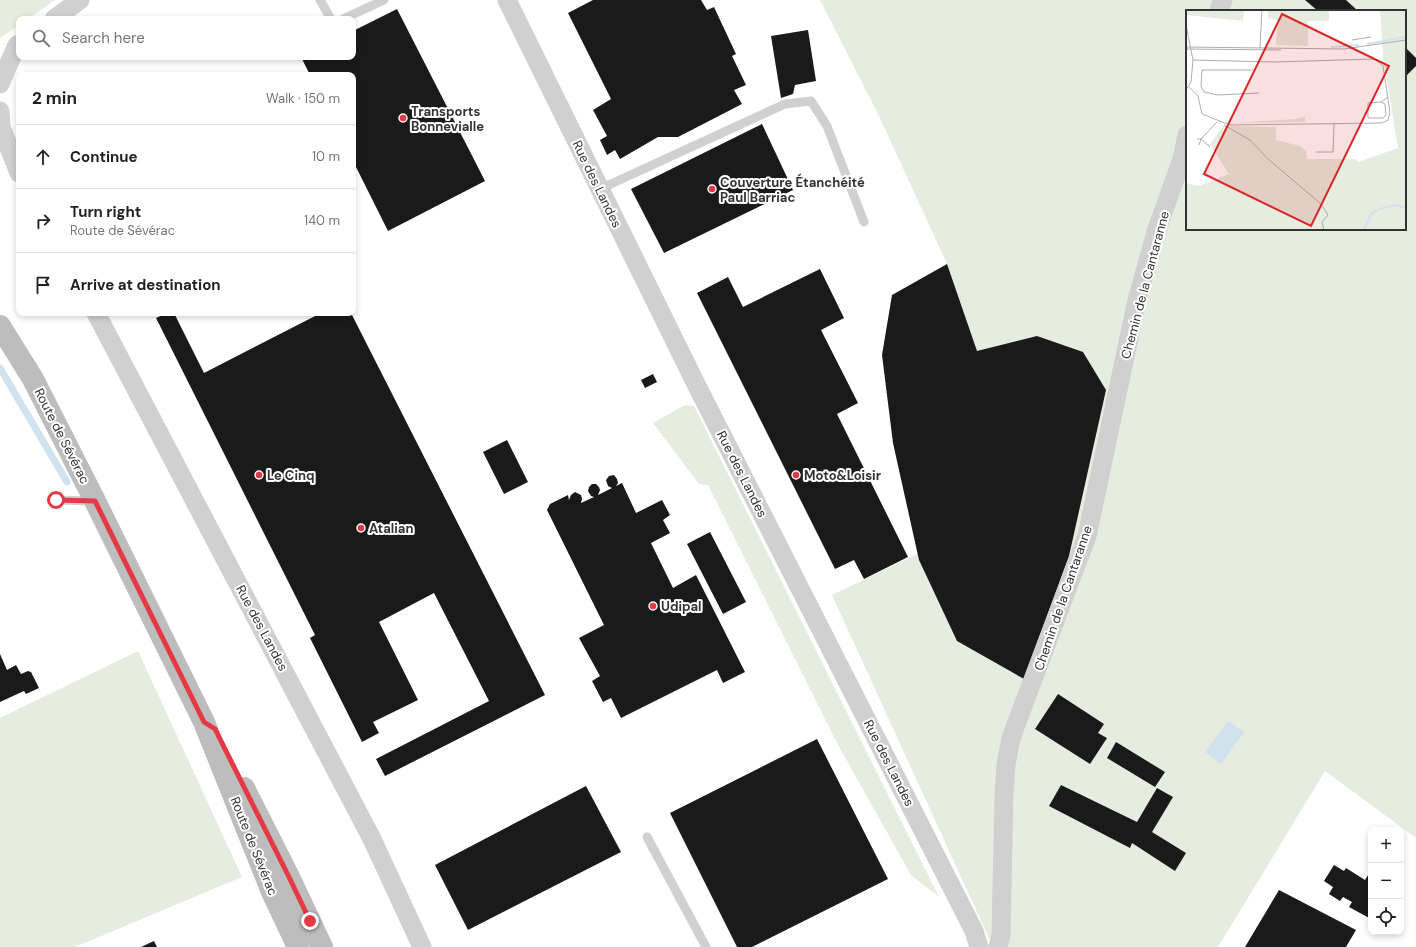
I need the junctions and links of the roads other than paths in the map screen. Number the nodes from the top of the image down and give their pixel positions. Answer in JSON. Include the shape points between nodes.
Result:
{"nodes":[{"id":1,"x":80,"y":0,"type":"edge"},
{"id":2,"x":320,"y":0,"type":"edge"},
{"id":3,"x":384,"y":0,"type":"edge"},
{"id":4,"x":507,"y":0,"type":"edge"},
{"id":5,"x":1223,"y":0,"type":"edge"},
{"id":6,"x":1218,"y":10,"type":"edge"},
{"id":7,"x":58,"y":16,"type":"edge"},
{"id":8,"x":329,"y":16,"type":"edge"},
{"id":9,"x":349,"y":16,"type":"edge"},
{"id":10,"x":16,"y":47,"type":"edge"},
{"id":11,"x":0,"y":84,"type":"edge"},
{"id":12,"x":0,"y":111,"type":"edge"},
{"id":13,"x":1186,"y":140,"type":"edge"},
{"id":14,"x":16,"y":164,"type":"edge"},
{"id":15,"x":600,"y":189,"type":"junction"},
{"id":16,"x":864,"y":222,"type":"dead end"},
{"id":17,"x":98,"y":316,"type":"edge"},
{"id":18,"x":0,"y":326,"type":"edge"},
{"id":19,"x":56,"y":500,"type":"dead end"},
{"id":20,"x":95,"y":501,"type":"junction"},
{"id":21,"x":204,"y":722,"type":"junction"},
{"id":22,"x":647,"y":837,"type":"dead end"},
{"id":23,"x":298,"y":937,"type":"edge"},
{"id":24,"x":308,"y":947,"type":"edge"},
{"id":25,"x":322,"y":947,"type":"edge"},
{"id":26,"x":422,"y":947,"type":"edge"},
{"id":27,"x":706,"y":947,"type":"edge"},
{"id":28,"x":979,"y":947,"type":"edge"},
{"id":29,"x":998,"y":947,"type":"edge"}],
"edges":[{"from":1,"to":7,"type":"street"},
{"from":2,"to":8,"type":"lane"},
{"from":3,"to":9,"type":"lane"},
{"from":4,"to":15,"type":"street","name":"Rue des Landes"},
{"from":5,"to":6,"type":"street"},
{"from":10,"to":11,"type":"street"},
{"from":12,"to":14,"type":"street","via":[[1,127]]},
{"from":13,"to":29,"type":"street","name":"Chemin de la Cantaranne","via":[[1182,159],[1156,232],[1138,300],[1087,536],[1011,738],[1004,794],[1001,935]]},
{"from":15,"to":16,"type":"lane","via":[[785,104],[811,101],[827,126]]},
{"from":15,"to":28,"type":"street","name":"Rue des Landes","via":[[696,384],[974,931]]},
{"from":17,"to":26,"type":"street","name":"Rue des Landes","via":[[369,832]]},
{"from":18,"to":20,"type":"main road","name":"Route de Sévérac","via":[[33,379]]},
{"from":19,"to":20,"type":"lane"},
{"from":20,"to":21,"type":"main road","name":"Route de Sévérac"},
{"from":21,"to":23,"type":"main road","name":"Route de Sévérac","via":[[272,892]]},
{"from":21,"to":25,"type":"main road","name":"Route de Sévérac","via":[[215,729]]},
{"from":22,"to":27,"type":"lane"},
{"from":23,"to":24,"type":"main road","name":"Route de Sévérac"}]}
